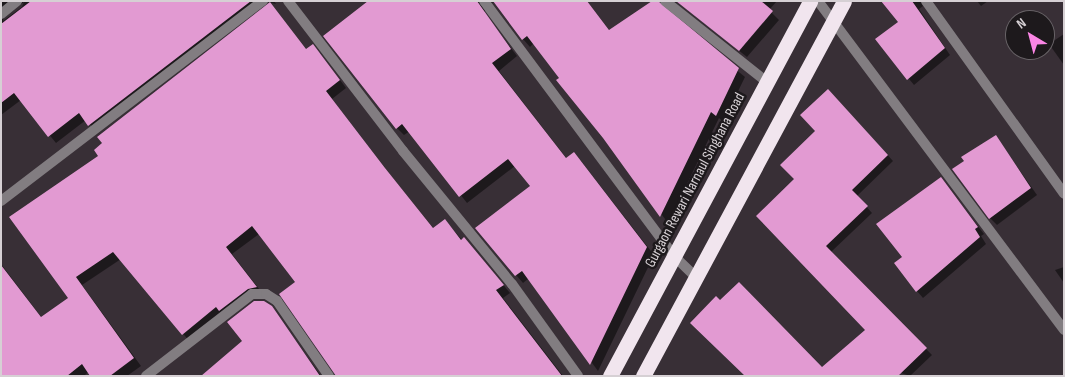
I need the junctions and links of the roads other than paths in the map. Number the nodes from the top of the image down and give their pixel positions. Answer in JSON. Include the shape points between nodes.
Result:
{"nodes":[{"id":1,"x":17,"y":1,"type":"edge"},
{"id":2,"x":263,"y":1,"type":"edge"},
{"id":3,"x":288,"y":1,"type":"edge"},
{"id":4,"x":484,"y":1,"type":"edge"},
{"id":5,"x":665,"y":1,"type":"edge"},
{"id":6,"x":810,"y":1,"type":"edge"},
{"id":7,"x":818,"y":1,"type":"edge"},
{"id":8,"x":844,"y":1,"type":"edge"},
{"id":9,"x":926,"y":1,"type":"edge"},
{"id":10,"x":1,"y":14,"type":"edge"},
{"id":11,"x":836,"y":20,"type":"junction"},
{"id":12,"x":767,"y":82,"type":"junction"},
{"id":13,"x":1064,"y":194,"type":"edge"},
{"id":14,"x":1,"y":201,"type":"edge"},
{"id":15,"x":674,"y":256,"type":"junction"},
{"id":16,"x":696,"y":277,"type":"junction"},
{"id":17,"x":1064,"y":330,"type":"edge"},
{"id":18,"x":146,"y":376,"type":"edge"},
{"id":19,"x":328,"y":376,"type":"edge"},
{"id":20,"x":578,"y":376,"type":"edge"},
{"id":21,"x":610,"y":376,"type":"edge"},
{"id":22,"x":643,"y":376,"type":"edge"}],
"edges":[{"from":1,"to":10,"type":"street"},
{"from":2,"to":14,"type":"street"},
{"from":3,"to":20,"type":"street","via":[[403,151],[512,284]]},
{"from":4,"to":15,"type":"street"},
{"from":5,"to":12,"type":"street"},
{"from":6,"to":12,"type":"highway","name":"Gurgaon Rewari Narnaul Singhana Road"},
{"from":7,"to":11,"type":"street"},
{"from":8,"to":11,"type":"highway"},
{"from":9,"to":13,"type":"street"},
{"from":11,"to":16,"type":"highway"},
{"from":11,"to":17,"type":"street"},
{"from":12,"to":15,"type":"highway","name":"Gurgaon Rewari Narnaul Singhana Road"},
{"from":15,"to":16,"type":"street"},
{"from":15,"to":21,"type":"highway","name":"Gurgaon Rewari Narnaul Singhana Road"},
{"from":16,"to":22,"type":"highway"},
{"from":18,"to":19,"type":"street","via":[[252,294],[266,294],[277,301]]}]}
